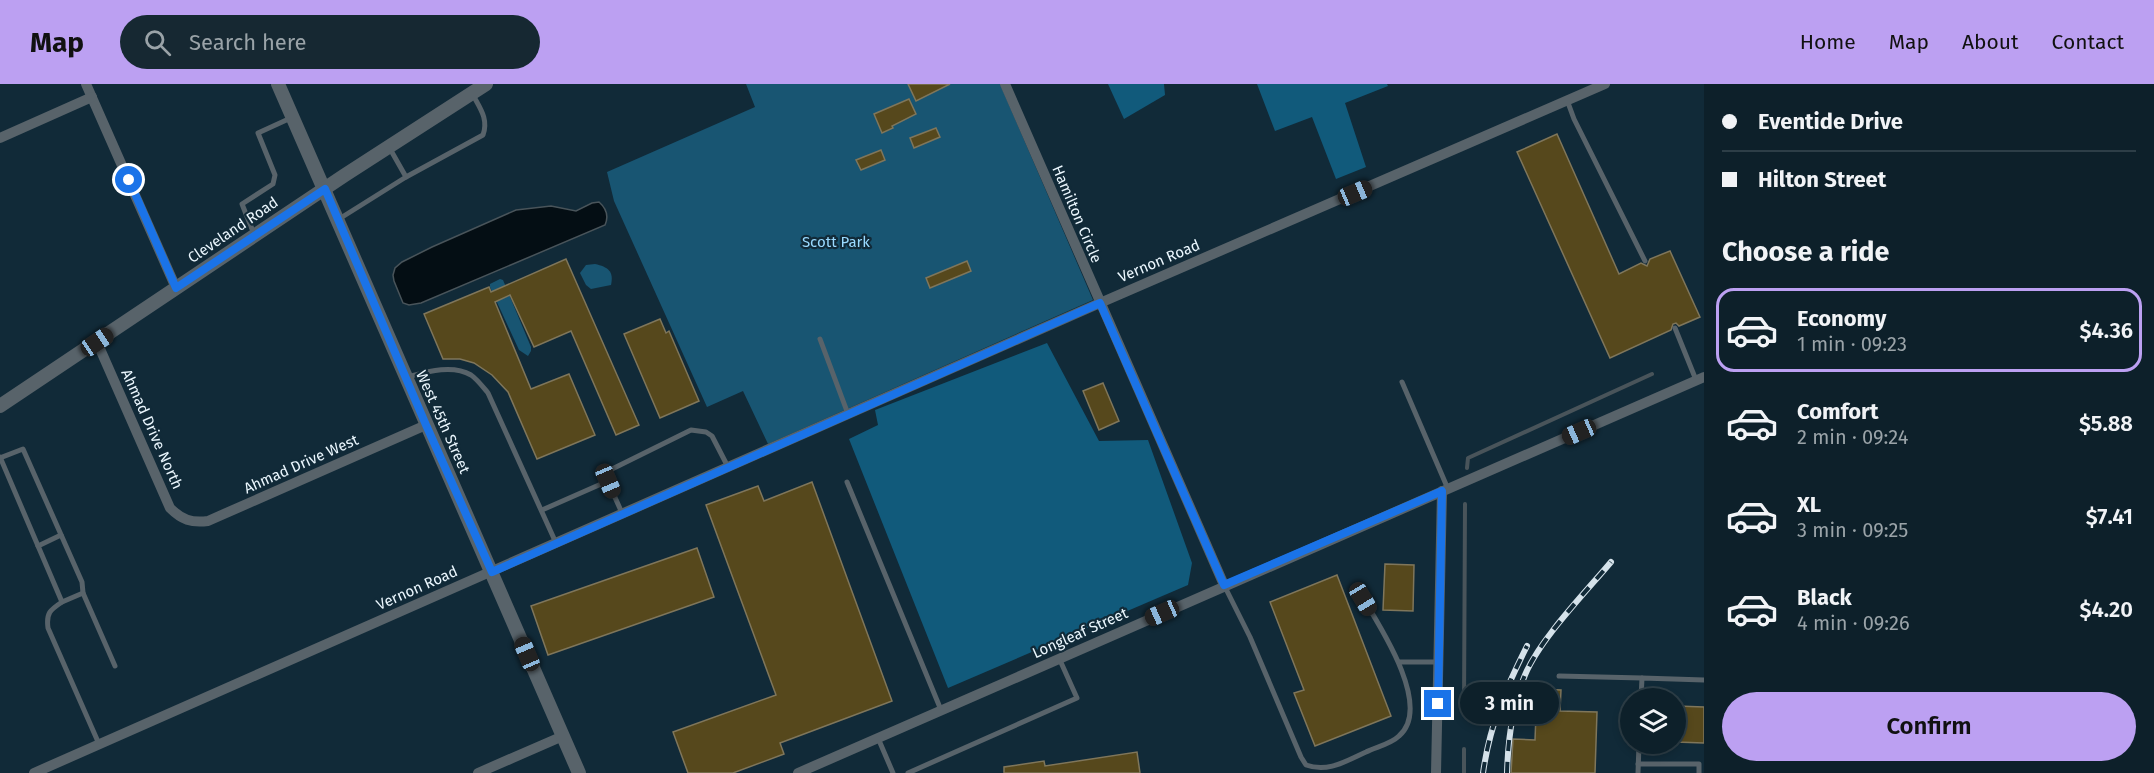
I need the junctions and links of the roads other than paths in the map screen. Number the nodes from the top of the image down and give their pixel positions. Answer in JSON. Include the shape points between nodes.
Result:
{"nodes":[{"id":1,"x":86,"y":84,"type":"edge"},
{"id":2,"x":278,"y":84,"type":"edge"},
{"id":3,"x":486,"y":84,"type":"edge"},
{"id":4,"x":1005,"y":84,"type":"edge"},
{"id":5,"x":1605,"y":84,"type":"edge"},
{"id":6,"x":472,"y":93,"type":"junction"},
{"id":7,"x":92,"y":98,"type":"junction"},
{"id":8,"x":1567,"y":100,"type":"junction"},
{"id":9,"x":293,"y":117,"type":"junction"},
{"id":10,"x":0,"y":138,"type":"edge"},
{"id":11,"x":389,"y":147,"type":"junction"},
{"id":12,"x":406,"y":177,"type":"junction"},
{"id":13,"x":325,"y":189,"type":"junction"},
{"id":14,"x":338,"y":220,"type":"junction"},
{"id":15,"x":255,"y":235,"type":"junction"},
{"id":16,"x":1645,"y":261,"type":"dead end"},
{"id":17,"x":176,"y":288,"type":"junction"},
{"id":18,"x":1100,"y":303,"type":"junction"},
{"id":19,"x":1675,"y":328,"type":"dead end"},
{"id":20,"x":819,"y":339,"type":"dead end"},
{"id":21,"x":97,"y":342,"type":"junction"},
{"id":22,"x":406,"y":378,"type":"junction"},
{"id":23,"x":1700,"y":379,"type":"edge"},
{"id":24,"x":1402,"y":382,"type":"dead end"},
{"id":25,"x":0,"y":406,"type":"edge"},
{"id":26,"x":848,"y":415,"type":"junction"},
{"id":27,"x":426,"y":425,"type":"junction"},
{"id":28,"x":0,"y":458,"type":"edge"},
{"id":29,"x":729,"y":468,"type":"junction"},
{"id":30,"x":608,"y":481,"type":"junction"},
{"id":31,"x":847,"y":482,"type":"dead end"},
{"id":32,"x":1445,"y":490,"type":"junction"},
{"id":33,"x":542,"y":510,"type":"junction"},
{"id":34,"x":622,"y":515,"type":"junction"},
{"id":35,"x":187,"y":521,"type":"joint"},
{"id":36,"x":61,"y":535,"type":"junction"},
{"id":37,"x":557,"y":543,"type":"junction"},
{"id":38,"x":38,"y":546,"type":"junction"},
{"id":39,"x":492,"y":572,"type":"junction"},
{"id":40,"x":1224,"y":585,"type":"junction"},
{"id":41,"x":1356,"y":587,"type":"dead end"},
{"id":42,"x":82,"y":593,"type":"junction"},
{"id":43,"x":62,"y":602,"type":"junction"},
{"id":44,"x":1059,"y":658,"type":"junction"},
{"id":45,"x":1399,"y":662,"type":"junction"},
{"id":46,"x":1440,"y":662,"type":"junction"},
{"id":47,"x":115,"y":666,"type":"dead end"},
{"id":48,"x":1560,"y":676,"type":"dead end"},
{"id":49,"x":1642,"y":678,"type":"junction"},
{"id":50,"x":1704,"y":680,"type":"edge"},
{"id":51,"x":1642,"y":688,"type":"edge"},
{"id":52,"x":941,"y":711,"type":"junction"},
{"id":53,"x":563,"y":736,"type":"junction"},
{"id":54,"x":879,"y":738,"type":"junction"},
{"id":55,"x":99,"y":744,"type":"junction"},
{"id":56,"x":1638,"y":754,"type":"edge"},
{"id":57,"x":1638,"y":764,"type":"junction"},
{"id":58,"x":34,"y":773,"type":"edge"},
{"id":59,"x":478,"y":773,"type":"edge"},
{"id":60,"x":579,"y":773,"type":"edge"},
{"id":61,"x":798,"y":773,"type":"edge"},
{"id":62,"x":893,"y":773,"type":"edge"},
{"id":63,"x":908,"y":773,"type":"edge"},
{"id":64,"x":1436,"y":773,"type":"edge"},
{"id":65,"x":1638,"y":773,"type":"edge"},
{"id":66,"x":1699,"y":773,"type":"edge"}],
"edges":[{"from":1,"to":7,"type":"street"},
{"from":2,"to":9,"type":"street","name":"West 45th Street"},
{"from":3,"to":6,"type":"street","name":"Cleveland Road"},
{"from":4,"to":18,"type":"street","name":"Hamilton Circle"},
{"from":5,"to":8,"type":"street","name":"Vernon Road"},
{"from":6,"to":11,"type":"street","name":"Cleveland Road"},
{"from":6,"to":12,"type":"lane","via":[[485,117],[483,135]]},
{"from":7,"to":10,"type":"street"},
{"from":7,"to":17,"type":"street"},
{"from":8,"to":16,"type":"lane"},
{"from":8,"to":18,"type":"street","name":"Vernon Road"},
{"from":9,"to":13,"type":"street","name":"West 45th Street"},
{"from":9,"to":15,"type":"lane","via":[[258,134],[275,180],[242,204]]},
{"from":11,"to":12,"type":"lane"},
{"from":11,"to":13,"type":"street","name":"Cleveland Road"},
{"from":12,"to":14,"type":"lane"},
{"from":13,"to":14,"type":"street","name":"West 45th Street"},
{"from":13,"to":15,"type":"street","name":"Cleveland Road"},
{"from":14,"to":22,"type":"street","name":"West 45th Street"},
{"from":15,"to":17,"type":"street","name":"Cleveland Road"},
{"from":17,"to":21,"type":"street","name":"Cleveland Road"},
{"from":18,"to":26,"type":"street","name":"Vernon Road"},
{"from":18,"to":40,"type":"street","name":"Hamilton Circle"},
{"from":19,"to":23,"type":"lane"},
{"from":20,"to":26,"type":"lane"},
{"from":21,"to":25,"type":"street","name":"Cleveland Road"},
{"from":21,"to":35,"type":"street","name":"Ahmad Drive North","via":[[170,508]]},
{"from":22,"to":27,"type":"street","name":"West 45th Street"},
{"from":22,"to":33,"type":"lane","via":[[434,370],[471,375],[488,393]]},
{"from":23,"to":32,"type":"street","name":"Longleaf Street"},
{"from":24,"to":32,"type":"lane"},
{"from":26,"to":29,"type":"street","name":"Vernon Road"},
{"from":27,"to":35,"type":"street","name":"Ahmad Drive West","via":[[208,521]]},
{"from":27,"to":39,"type":"street","name":"West 45th Street"},
{"from":28,"to":36,"type":"lane","via":[[23,449]]},
{"from":28,"to":38,"type":"lane"},
{"from":29,"to":30,"type":"lane","via":[[712,436],[691,430],[604,472]]},
{"from":29,"to":34,"type":"street","name":"Vernon Road"},
{"from":30,"to":33,"type":"lane"},
{"from":30,"to":34,"type":"lane"},
{"from":31,"to":52,"type":"lane"},
{"from":32,"to":40,"type":"street","name":"Longleaf Street"},
{"from":32,"to":46,"type":"street"},
{"from":33,"to":37,"type":"lane"},
{"from":34,"to":37,"type":"street","name":"Vernon Road"},
{"from":36,"to":38,"type":"lane"},
{"from":36,"to":42,"type":"lane","via":[[82,582]]},
{"from":37,"to":39,"type":"street","name":"Vernon Road"},
{"from":38,"to":43,"type":"lane"},
{"from":39,"to":53,"type":"street","name":"West 45th Street"},
{"from":39,"to":55,"type":"street","name":"Vernon Road"},
{"from":40,"to":44,"type":"street","name":"Longleaf Street"},
{"from":40,"to":45,"type":"lane","via":[[1306,765],[1323,769],[1337,765],[1398,738],[1409,714],[1409,693]]},
{"from":41,"to":45,"type":"lane"},
{"from":42,"to":43,"type":"lane"},
{"from":42,"to":47,"type":"lane"},
{"from":43,"to":55,"type":"lane","via":[[46,616],[48,628]]},
{"from":44,"to":52,"type":"street","name":"Longleaf Street"},
{"from":44,"to":63,"type":"lane","via":[[1077,698]]},
{"from":45,"to":46,"type":"lane"},
{"from":46,"to":64,"type":"street"},
{"from":48,"to":49,"type":"lane"},
{"from":49,"to":50,"type":"lane"},
{"from":49,"to":51,"type":"lane"},
{"from":52,"to":54,"type":"street","name":"Longleaf Street"},
{"from":53,"to":59,"type":"street"},
{"from":53,"to":60,"type":"street","name":"West 45th Street"},
{"from":54,"to":61,"type":"street","name":"Longleaf Street"},
{"from":54,"to":62,"type":"lane"},
{"from":55,"to":58,"type":"street","name":"Vernon Road"},
{"from":56,"to":57,"type":"lane"},
{"from":57,"to":65,"type":"lane"},
{"from":57,"to":66,"type":"lane","via":[[1700,765]]}]}
